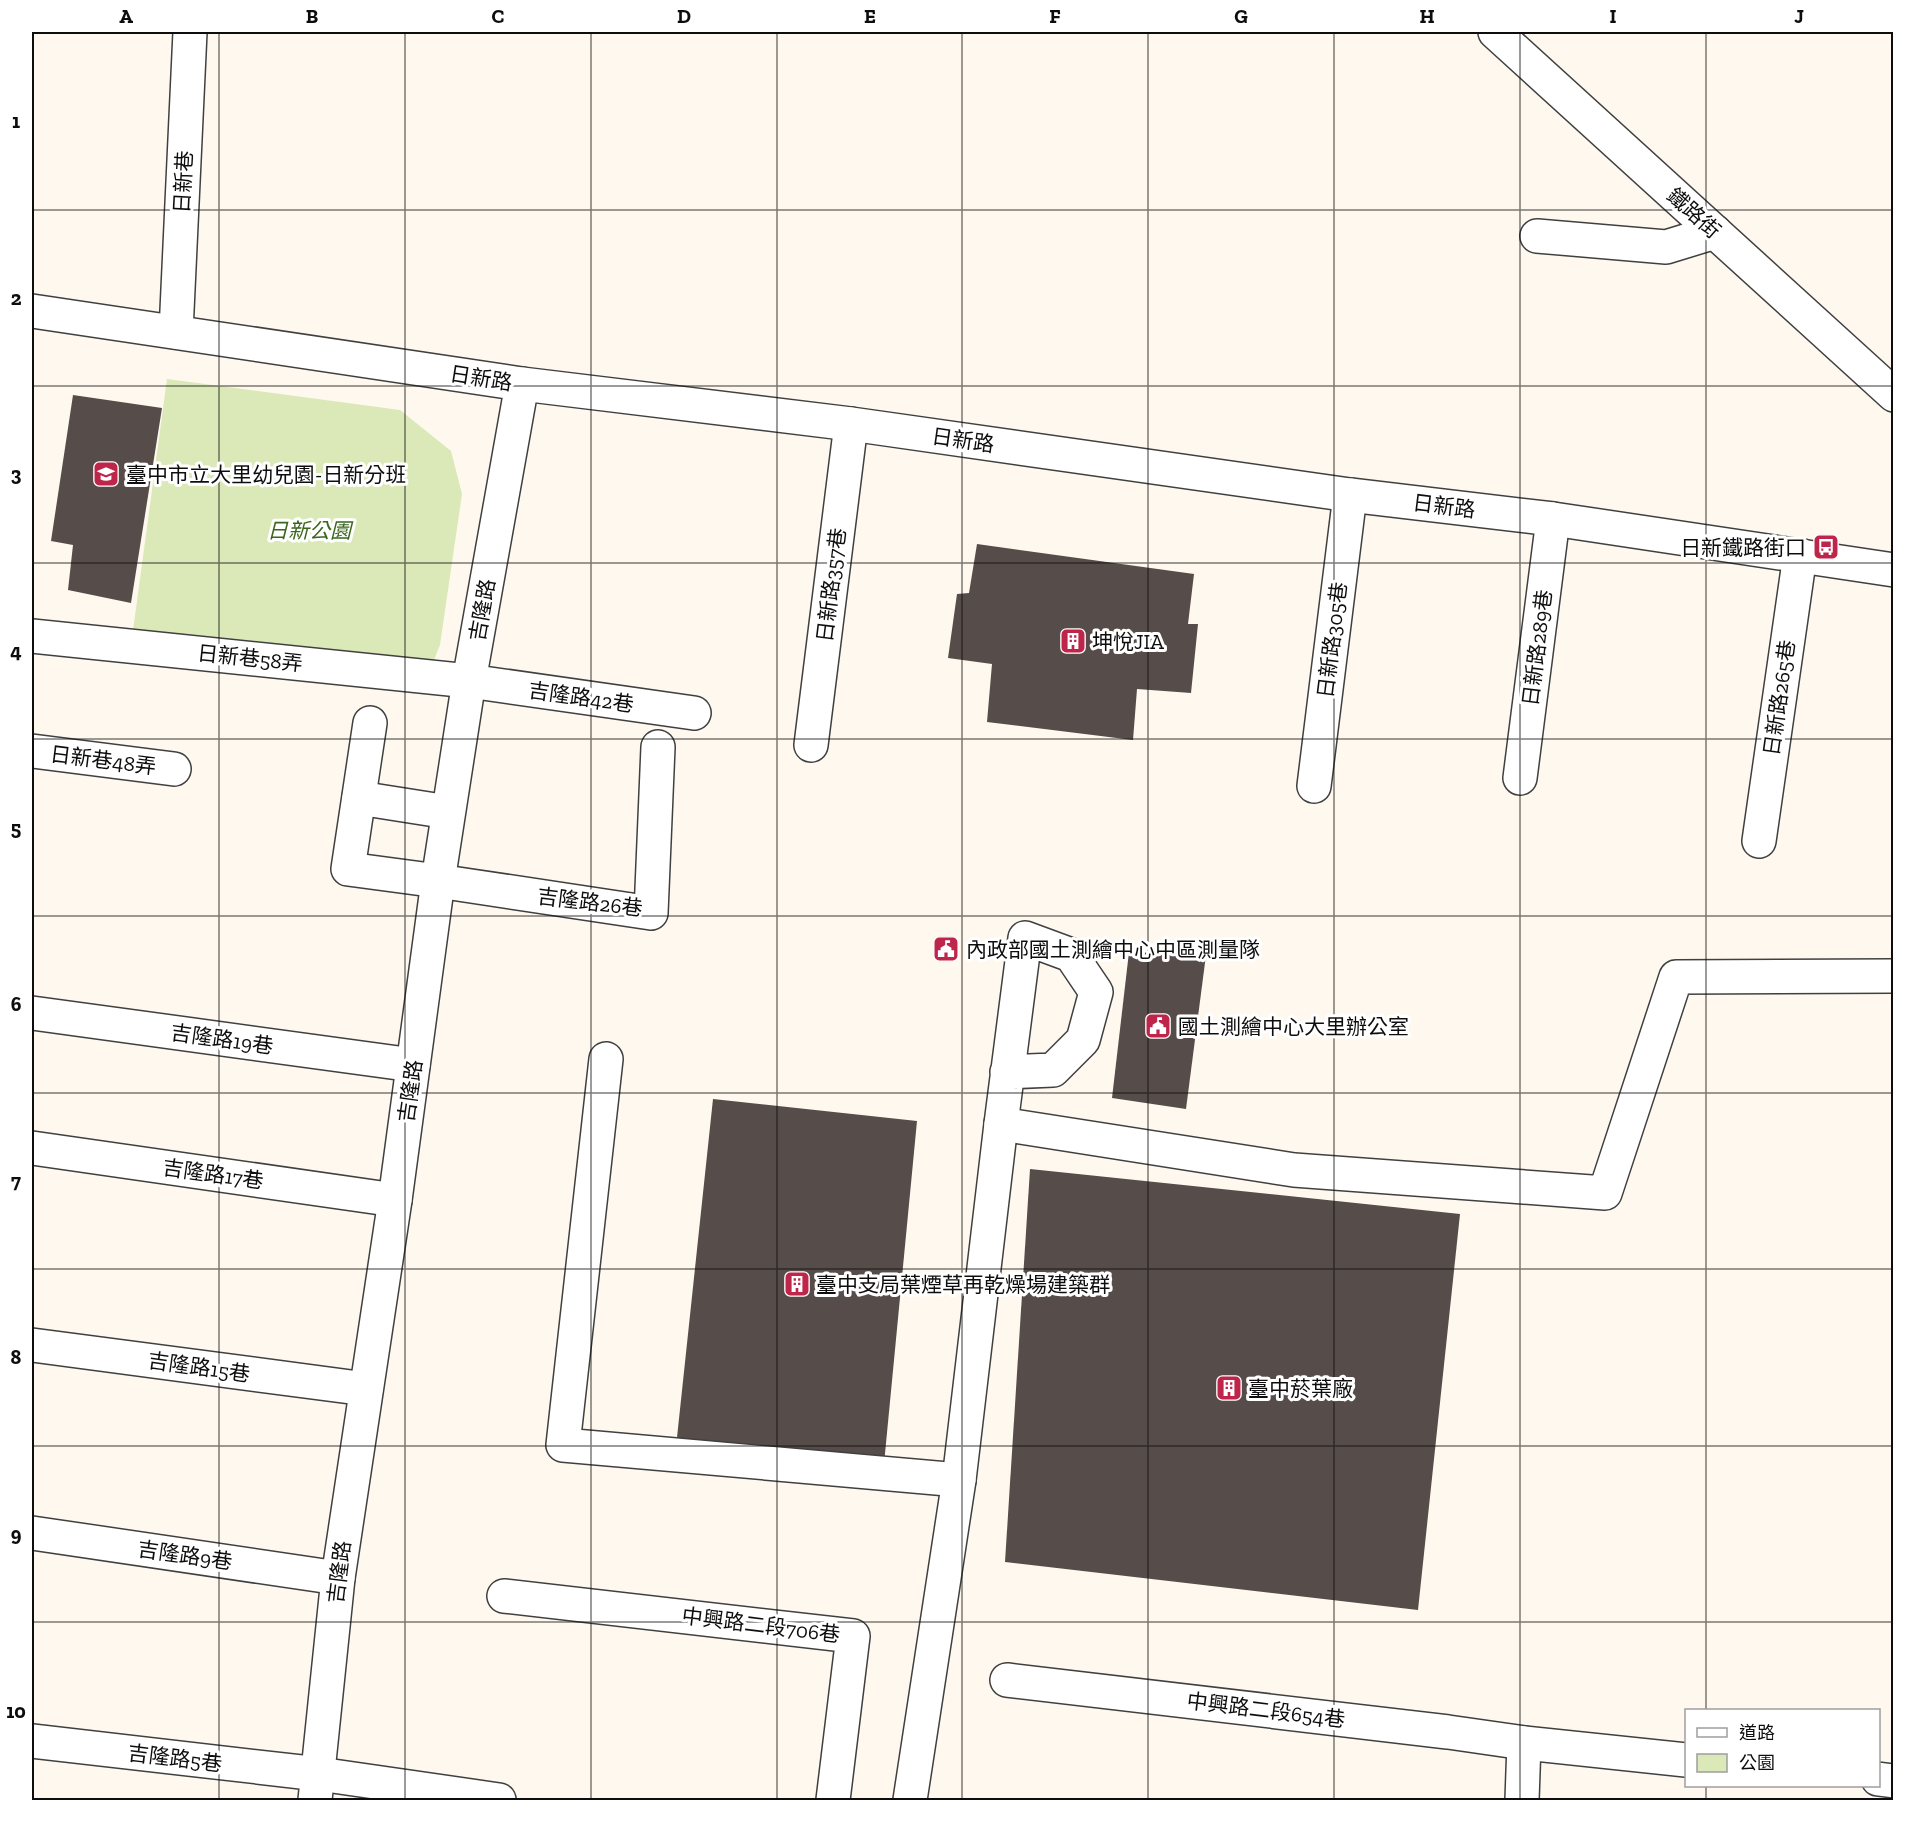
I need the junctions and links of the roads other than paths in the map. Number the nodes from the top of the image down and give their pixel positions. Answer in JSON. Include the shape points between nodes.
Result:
{"nodes":[{"id":1,"x":190,"y":32,"type":"edge"},
{"id":2,"x":1495,"y":32,"type":"edge"},
{"id":3,"x":1715,"y":231,"type":"junction"},
{"id":4,"x":1537,"y":236,"type":"dead end"},
{"id":5,"x":32,"y":311,"type":"edge"},
{"id":6,"x":176,"y":332,"type":"junction"},
{"id":7,"x":522,"y":384,"type":"junction"},
{"id":8,"x":1893,"y":395,"type":"edge"},
{"id":9,"x":851,"y":424,"type":"junction"},
{"id":10,"x":1350,"y":495,"type":"junction"},
{"id":11,"x":1553,"y":519,"type":"junction"},
{"id":12,"x":1800,"y":555,"type":"junction"},
{"id":13,"x":1893,"y":570,"type":"edge"},
{"id":14,"x":32,"y":636,"type":"edge"},
{"id":15,"x":469,"y":681,"type":"junction"},
{"id":16,"x":694,"y":713,"type":"dead end"},
{"id":17,"x":370,"y":723,"type":"dead end"},
{"id":18,"x":811,"y":745,"type":"dead end"},
{"id":19,"x":658,"y":747,"type":"dead end"},
{"id":20,"x":32,"y":751,"type":"edge"},
{"id":21,"x":174,"y":769,"type":"dead end"},
{"id":22,"x":1520,"y":778,"type":"dead end"},
{"id":23,"x":1314,"y":786,"type":"dead end"},
{"id":24,"x":359,"y":798,"type":"junction"},
{"id":25,"x":448,"y":812,"type":"junction"},
{"id":26,"x":1759,"y":842,"type":"dead end"},
{"id":27,"x":438,"y":880,"type":"junction"},
{"id":28,"x":1893,"y":976,"type":"edge"},
{"id":29,"x":32,"y":1013,"type":"edge"},
{"id":30,"x":606,"y":1059,"type":"dead end"},
{"id":31,"x":413,"y":1065,"type":"junction"},
{"id":32,"x":1007,"y":1072,"type":"dead end"},
{"id":33,"x":1000,"y":1124,"type":"junction"},
{"id":34,"x":32,"y":1148,"type":"edge"},
{"id":35,"x":395,"y":1200,"type":"junction"},
{"id":36,"x":32,"y":1345,"type":"edge"},
{"id":37,"x":366,"y":1389,"type":"junction"},
{"id":38,"x":959,"y":1480,"type":"junction"},
{"id":39,"x":32,"y":1533,"type":"edge"},
{"id":40,"x":338,"y":1578,"type":"junction"},
{"id":41,"x":504,"y":1596,"type":"dead end"},
{"id":42,"x":1007,"y":1680,"type":"dead end"},
{"id":43,"x":32,"y":1741,"type":"edge"},
{"id":44,"x":1524,"y":1743,"type":"junction"},
{"id":45,"x":1685,"y":1760,"type":"edge"},
{"id":46,"x":317,"y":1787,"type":"edge"},
{"id":47,"x":500,"y":1800,"type":"edge"},
{"id":48,"x":833,"y":1800,"type":"edge"},
{"id":49,"x":910,"y":1800,"type":"edge"},
{"id":50,"x":1522,"y":1800,"type":"edge"}],
"edges":[{"from":1,"to":6,"type":"street","name":"日新巷"},
{"from":2,"to":3,"type":"street","name":"鐵路街"},
{"from":3,"to":4,"type":"street","via":[[1666,248]]},
{"from":3,"to":8,"type":"street","name":"鐵路街"},
{"from":5,"to":6,"type":"street","name":"日新路"},
{"from":6,"to":7,"type":"street","name":"日新路"},
{"from":7,"to":9,"type":"street","name":"日新路"},
{"from":7,"to":15,"type":"street","name":"吉隆路"},
{"from":9,"to":10,"type":"street","name":"日新路"},
{"from":9,"to":18,"type":"street","name":"日新路357巷"},
{"from":10,"to":11,"type":"street","name":"日新路"},
{"from":10,"to":23,"type":"street","name":"日新路305巷"},
{"from":11,"to":12,"type":"street","name":"日新路"},
{"from":11,"to":22,"type":"street","name":"日新路289巷"},
{"from":12,"to":13,"type":"street","name":"日新路"},
{"from":12,"to":26,"type":"street","name":"日新路265巷"},
{"from":14,"to":15,"type":"street","name":"日新巷58弄"},
{"from":15,"to":16,"type":"street","name":"吉隆路42巷"},
{"from":15,"to":25,"type":"street","name":"吉隆路"},
{"from":17,"to":24,"type":"street"},
{"from":19,"to":27,"type":"street","name":"吉隆路26巷","via":[[651,913]]},
{"from":20,"to":21,"type":"street","name":"日新巷48弄"},
{"from":24,"to":25,"type":"street"},
{"from":24,"to":27,"type":"street","via":[[348,869]]},
{"from":25,"to":27,"type":"street","name":"吉隆路"},
{"from":27,"to":31,"type":"street","name":"吉隆路"},
{"from":28,"to":33,"type":"street","via":[[1676,977],[1605,1193],[1293,1170]]},
{"from":29,"to":31,"type":"street","name":"吉隆路19巷"},
{"from":30,"to":38,"type":"street","via":[[563,1445]]},
{"from":31,"to":35,"type":"street","name":"吉隆路"},
{"from":32,"to":33,"type":"street"},
{"from":33,"to":38,"type":"street"},
{"from":34,"to":35,"type":"street","name":"吉隆路17巷"},
{"from":35,"to":37,"type":"street","name":"吉隆路"},
{"from":36,"to":37,"type":"street","name":"吉隆路15巷"},
{"from":37,"to":40,"type":"street","name":"吉隆路"},
{"from":38,"to":49,"type":"street"},
{"from":39,"to":40,"type":"street","name":"吉隆路9巷"},
{"from":40,"to":46,"type":"street","name":"吉隆路"},
{"from":41,"to":48,"type":"street","name":"中興路二段706巷","via":[[853,1636]]},
{"from":42,"to":44,"type":"street","name":"中興路二段654巷"},
{"from":43,"to":46,"type":"street","name":"吉隆路5巷"},
{"from":44,"to":45,"type":"street","name":"中興路二段654巷"},
{"from":44,"to":50,"type":"street"},
{"from":46,"to":47,"type":"street","name":"吉隆路5巷"}]}
